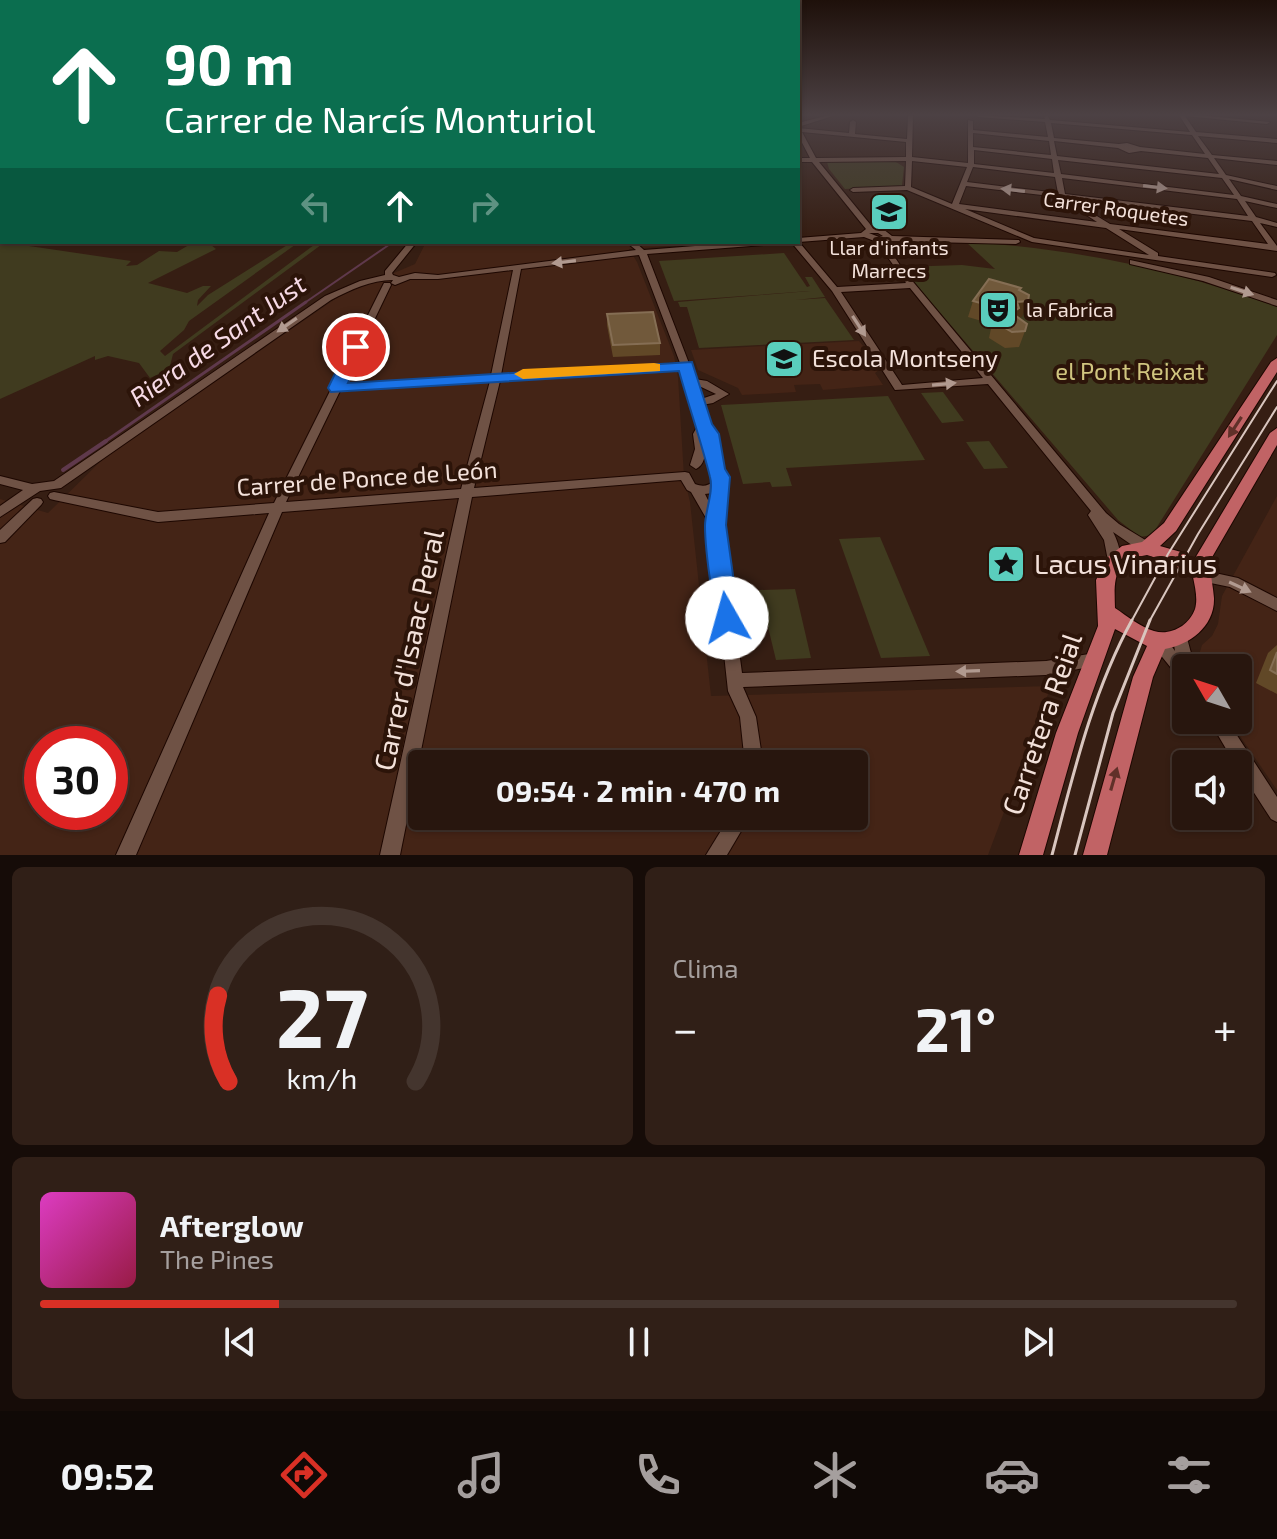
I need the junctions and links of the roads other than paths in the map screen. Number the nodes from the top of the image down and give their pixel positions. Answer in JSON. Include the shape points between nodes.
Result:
{"nodes":[{"id":1,"x":811,"y":155,"type":"edge"},
{"id":2,"x":911,"y":155,"type":"edge"},
{"id":3,"x":970,"y":155,"type":"edge"},
{"id":4,"x":1032,"y":155,"type":"edge"},
{"id":5,"x":1132,"y":155,"type":"edge"},
{"id":6,"x":1198,"y":155,"type":"edge"},
{"id":7,"x":1209,"y":156,"type":"junction"},
{"id":8,"x":1055,"y":157,"type":"junction"},
{"id":9,"x":911,"y":158,"type":"junction"},
{"id":10,"x":800,"y":160,"type":"edge"},
{"id":11,"x":814,"y":160,"type":"junction"},
{"id":12,"x":1277,"y":163,"type":"edge"},
{"id":13,"x":971,"y":165,"type":"junction"},
{"id":14,"x":1139,"y":167,"type":"junction"},
{"id":15,"x":1058,"y":176,"type":"junction"},
{"id":16,"x":1223,"y":176,"type":"junction"},
{"id":17,"x":964,"y":184,"type":"junction"},
{"id":18,"x":908,"y":188,"type":"junction"},
{"id":19,"x":1277,"y":188,"type":"edge"},
{"id":20,"x":853,"y":190,"type":"dead end"},
{"id":21,"x":1062,"y":197,"type":"junction"},
{"id":22,"x":1237,"y":197,"type":"junction"},
{"id":23,"x":955,"y":206,"type":"junction"},
{"id":24,"x":1277,"y":206,"type":"edge"},
{"id":25,"x":1254,"y":219,"type":"junction"},
{"id":26,"x":1103,"y":223,"type":"junction"},
{"id":27,"x":1277,"y":225,"type":"edge"},
{"id":28,"x":868,"y":233,"type":"junction"},
{"id":29,"x":885,"y":237,"type":"junction"},
{"id":30,"x":800,"y":241,"type":"edge"},
{"id":31,"x":1029,"y":241,"type":"junction"},
{"id":32,"x":411,"y":244,"type":"edge"},
{"id":33,"x":632,"y":244,"type":"edge"},
{"id":34,"x":718,"y":244,"type":"edge"},
{"id":35,"x":798,"y":244,"type":"edge"},
{"id":36,"x":1275,"y":250,"type":"edge"},
{"id":37,"x":642,"y":252,"type":"junction"},
{"id":38,"x":1159,"y":259,"type":"junction"},
{"id":39,"x":517,"y":268,"type":"junction"},
{"id":40,"x":1272,"y":275,"type":"dead end"},
{"id":41,"x":1206,"y":279,"type":"junction"},
{"id":42,"x":389,"y":280,"type":"junction"},
{"id":43,"x":913,"y":285,"type":"junction"},
{"id":44,"x":835,"y":290,"type":"junction"},
{"id":45,"x":1277,"y":303,"type":"edge"},
{"id":46,"x":1277,"y":362,"type":"edge"},
{"id":47,"x":686,"y":366,"type":"junction"},
{"id":48,"x":496,"y":376,"type":"junction"},
{"id":49,"x":990,"y":381,"type":"junction"},
{"id":50,"x":692,"y":382,"type":"junction"},
{"id":51,"x":337,"y":388,"type":"junction"},
{"id":52,"x":698,"y":402,"type":"junction"},
{"id":53,"x":703,"y":425,"type":"junction"},
{"id":54,"x":1277,"y":433,"type":"edge"},
{"id":55,"x":696,"y":465,"type":"junction"},
{"id":56,"x":1063,"y":472,"type":"junction"},
{"id":57,"x":718,"y":475,"type":"junction"},
{"id":58,"x":685,"y":476,"type":"junction"},
{"id":59,"x":0,"y":480,"type":"edge"},
{"id":60,"x":55,"y":490,"type":"junction"},
{"id":61,"x":696,"y":490,"type":"junction"},
{"id":62,"x":33,"y":495,"type":"junction"},
{"id":63,"x":466,"y":495,"type":"junction"},
{"id":64,"x":278,"y":507,"type":"junction"},
{"id":65,"x":0,"y":512,"type":"edge"},
{"id":66,"x":716,"y":525,"type":"junction"},
{"id":67,"x":0,"y":538,"type":"edge"},
{"id":68,"x":1147,"y":548,"type":"junction"},
{"id":69,"x":1114,"y":562,"type":"junction"},
{"id":70,"x":1200,"y":574,"type":"junction"},
{"id":71,"x":1277,"y":605,"type":"edge"},
{"id":72,"x":1107,"y":612,"type":"junction"},
{"id":73,"x":1180,"y":638,"type":"junction"},
{"id":74,"x":1158,"y":642,"type":"junction"},
{"id":75,"x":1182,"y":654,"type":"edge"},
{"id":76,"x":1172,"y":657,"type":"edge"},
{"id":77,"x":1095,"y":660,"type":"junction"},
{"id":78,"x":1147,"y":665,"type":"junction"},
{"id":79,"x":1172,"y":665,"type":"edge"},
{"id":80,"x":735,"y":680,"type":"junction"},
{"id":81,"x":1226,"y":734,"type":"edge"},
{"id":82,"x":752,"y":750,"type":"edge"},
{"id":83,"x":1277,"y":813,"type":"edge"},
{"id":84,"x":732,"y":830,"type":"edge"},
{"id":85,"x":126,"y":855,"type":"edge"},
{"id":86,"x":390,"y":855,"type":"edge"},
{"id":87,"x":716,"y":855,"type":"edge"},
{"id":88,"x":1031,"y":855,"type":"edge"},
{"id":89,"x":1095,"y":855,"type":"edge"}],
"edges":[{"from":1,"to":11,"type":"street"},
{"from":2,"to":9,"type":"street"},
{"from":3,"to":13,"type":"street"},
{"from":4,"to":8,"type":"street"},
{"from":5,"to":14,"type":"street"},
{"from":6,"to":7,"type":"street"},
{"from":7,"to":12,"type":"street"},
{"from":7,"to":16,"type":"street"},
{"from":8,"to":14,"type":"street"},
{"from":8,"to":15,"type":"street"},
{"from":9,"to":11,"type":"street"},
{"from":9,"to":13,"type":"street"},
{"from":9,"to":18,"type":"street"},
{"from":10,"to":11,"type":"street"},
{"from":11,"to":28,"type":"street"},
{"from":13,"to":15,"type":"street"},
{"from":13,"to":17,"type":"street"},
{"from":14,"to":16,"type":"street"},
{"from":15,"to":21,"type":"street"},
{"from":15,"to":22,"type":"street","one_way":true},
{"from":16,"to":19,"type":"street"},
{"from":16,"to":22,"type":"street"},
{"from":21,"to":17,"type":"street","one_way":true},
{"from":17,"to":23,"type":"street"},
{"from":18,"to":20,"type":"street"},
{"from":18,"to":23,"type":"street"},
{"from":21,"to":25,"type":"street"},
{"from":21,"to":26,"type":"street"},
{"from":22,"to":24,"type":"street"},
{"from":22,"to":25,"type":"street"},
{"from":23,"to":26,"type":"street","name":"Carrer Roquetes"},
{"from":23,"to":31,"type":"street"},
{"from":25,"to":27,"type":"street"},
{"from":25,"to":36,"type":"street"},
{"from":26,"to":36,"type":"street","name":"Carrer Roquetes"},
{"from":26,"to":38,"type":"street"},
{"from":28,"to":29,"type":"street"},
{"from":28,"to":30,"type":"street"},
{"from":29,"to":31,"type":"street"},
{"from":29,"to":43,"type":"street"},
{"from":31,"to":38,"type":"street"},
{"from":31,"to":41,"type":"street"},
{"from":32,"to":42,"type":"street","via":[[388,273]]},
{"from":33,"to":37,"type":"street"},
{"from":34,"to":37,"type":"street"},
{"from":35,"to":44,"type":"street"},
{"from":37,"to":39,"type":"street","one_way":true},
{"from":37,"to":47,"type":"street"},
{"from":38,"to":40,"type":"street"},
{"from":38,"to":41,"type":"street"},
{"from":39,"to":42,"type":"street"},
{"from":39,"to":48,"type":"street","name":"Carrer d'Isaac Peral"},
{"from":41,"to":45,"type":"street","one_way":true},
{"from":42,"to":51,"type":"street"},
{"from":42,"to":60,"type":"street","one_way":true,"via":[[328,298]]},
{"from":43,"to":44,"type":"street"},
{"from":43,"to":49,"type":"street"},
{"from":44,"to":49,"type":"street","one_way":true,"via":[[899,388]]},
{"from":46,"to":68,"type":"main road","one_way":true,"via":[[1170,527]]},
{"from":47,"to":48,"type":"street"},
{"from":47,"to":50,"type":"street"},
{"from":48,"to":51,"type":"street"},
{"from":48,"to":63,"type":"street","name":"Carrer d'Isaac Peral"},
{"from":49,"to":56,"type":"street"},
{"from":50,"to":52,"type":"street"},
{"from":50,"to":52,"type":"street","via":[[728,394]]},
{"from":51,"to":64,"type":"street"},
{"from":52,"to":53,"type":"street"},
{"from":53,"to":55,"type":"street"},
{"from":53,"to":57,"type":"street","via":[[710,434]]},
{"from":54,"to":70,"type":"main road","via":[[1203,558]]},
{"from":55,"to":57,"type":"street"},
{"from":55,"to":58,"type":"street"},
{"from":56,"to":68,"type":"street","via":[[1114,527]]},
{"from":56,"to":69,"type":"street","via":[[1110,539]]},
{"from":57,"to":61,"type":"street","via":[[709,490]]},
{"from":57,"to":66,"type":"street"},
{"from":58,"to":61,"type":"street"},
{"from":58,"to":63,"type":"street","name":"Carrer de Ponce de León"},
{"from":59,"to":62,"type":"street"},
{"from":60,"to":62,"type":"street"},
{"from":60,"to":64,"type":"street","name":"Carrer de Ponce de León","via":[[158,517]]},
{"from":61,"to":66,"type":"street"},
{"from":62,"to":65,"type":"street"},
{"from":62,"to":67,"type":"street"},
{"from":63,"to":64,"type":"street","name":"Carrer de Ponce de León"},
{"from":63,"to":86,"type":"street","name":"Carrer d'Isaac Peral"},
{"from":64,"to":85,"type":"street"},
{"from":66,"to":80,"type":"street"},
{"from":68,"to":69,"type":"main road","via":[[1128,551]]},
{"from":68,"to":70,"type":"main road","via":[[1175,557]]},
{"from":69,"to":72,"type":"main road","name":"Carretera Reial","via":[[1105,580]]},
{"from":70,"to":71,"type":"street","one_way":true,"via":[[1233,582]]},
{"from":70,"to":73,"type":"main road","via":[[1204,608],[1194,627]]},
{"from":72,"to":74,"type":"main road","name":"Carretera Reial"},
{"from":72,"to":77,"type":"main road","name":"Carretera Reial"},
{"from":73,"to":74,"type":"main road"},
{"from":73,"to":75,"type":"street"},
{"from":74,"to":76,"type":"street"},
{"from":74,"to":78,"type":"main road"},
{"from":77,"to":80,"type":"street","one_way":true,"via":[[1046,668]]},
{"from":77,"to":88,"type":"main road","name":"Carretera Reial"},
{"from":78,"to":79,"type":"street"},
{"from":89,"to":78,"type":"main road","one_way":true},
{"from":80,"to":82,"type":"street"},
{"from":81,"to":83,"type":"street"},
{"from":84,"to":87,"type":"street"}]}
